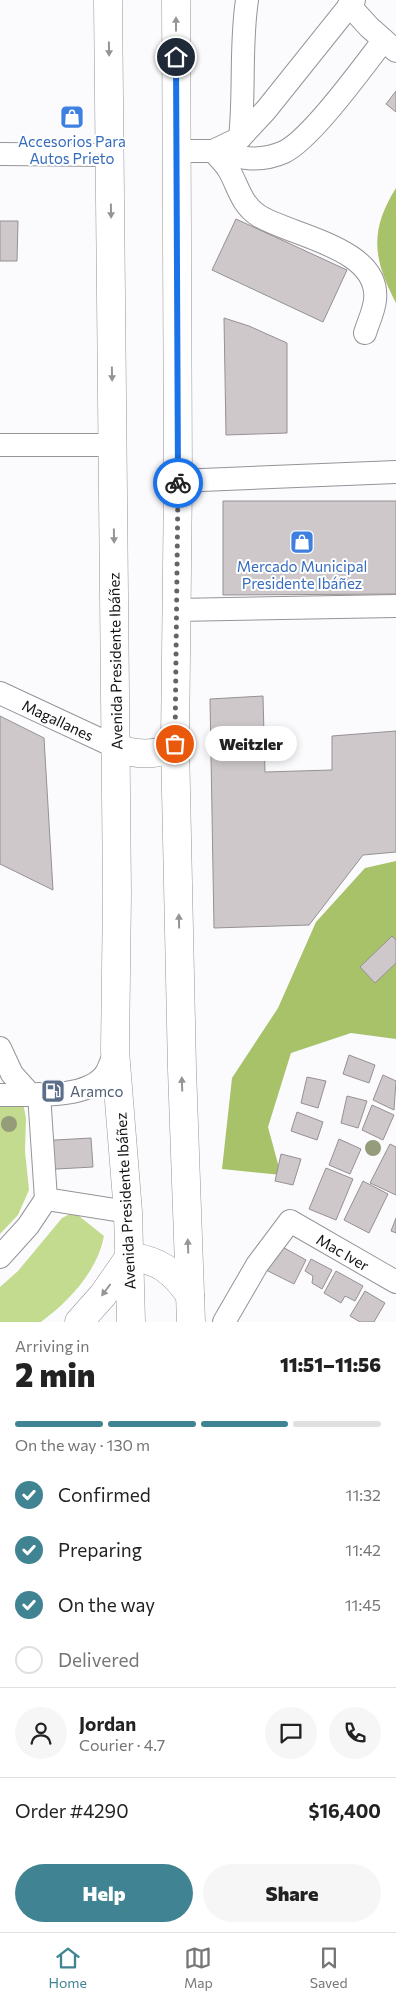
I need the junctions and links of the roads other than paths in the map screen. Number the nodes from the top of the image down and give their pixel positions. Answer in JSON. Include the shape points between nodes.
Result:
{"nodes":[{"id":1,"x":108,"y":0,"type":"edge"},
{"id":2,"x":176,"y":0,"type":"edge"},
{"id":3,"x":247,"y":0,"type":"edge"},
{"id":4,"x":352,"y":3,"type":"edge"},
{"id":5,"x":390,"y":46,"type":"edge"},
{"id":6,"x":240,"y":138,"type":"junction"},
{"id":7,"x":176,"y":151,"type":"junction"},
{"id":8,"x":213,"y":151,"type":"junction"},
{"id":9,"x":0,"y":154,"type":"edge"},
{"id":10,"x":110,"y":154,"type":"junction"},
{"id":11,"x":365,"y":333,"type":"dead end"},
{"id":12,"x":0,"y":445,"type":"edge"},
{"id":13,"x":113,"y":445,"type":"junction"},
{"id":14,"x":396,"y":472,"type":"edge"},
{"id":15,"x":178,"y":481,"type":"junction"},
{"id":16,"x":396,"y":606,"type":"edge"},
{"id":17,"x":176,"y":610,"type":"junction"},
{"id":18,"x":0,"y":693,"type":"edge"},
{"id":19,"x":175,"y":744,"type":"junction"},
{"id":20,"x":116,"y":748,"type":"junction"},
{"id":21,"x":0,"y":1048,"type":"edge"},
{"id":22,"x":116,"y":1051,"type":"junction"},
{"id":23,"x":35,"y":1094,"type":"junction"},
{"id":24,"x":0,"y":1096,"type":"edge"},
{"id":25,"x":46,"y":1200,"type":"junction"},
{"id":26,"x":128,"y":1212,"type":"junction"},
{"id":27,"x":130,"y":1256,"type":"junction"},
{"id":28,"x":0,"y":1257,"type":"edge"},
{"id":29,"x":396,"y":1282,"type":"edge"},
{"id":30,"x":190,"y":1295,"type":"junction"},
{"id":31,"x":79,"y":1322,"type":"edge"},
{"id":32,"x":131,"y":1322,"type":"edge"},
{"id":33,"x":191,"y":1322,"type":"edge"},
{"id":34,"x":224,"y":1322,"type":"edge"}],
"edges":[{"from":1,"to":10,"type":"main road","name":"Avenida Presidente Ibáñez","one_way":true},
{"from":7,"to":2,"type":"main road","one_way":true},
{"from":3,"to":6,"type":"street","via":[[242,30]]},
{"from":4,"to":5,"type":"street"},
{"from":4,"to":6,"type":"street"},
{"from":5,"to":8,"type":"street","via":[[285,152],[252,160]]},
{"from":6,"to":8,"type":"street"},
{"from":7,"to":8,"type":"street"},
{"from":7,"to":15,"type":"main road"},
{"from":8,"to":11,"type":"street","via":[[230,172],[241,198],[259,215],[344,252],[364,268],[374,288],[375,300]]},
{"from":9,"to":10,"type":"street"},
{"from":10,"to":13,"type":"main road","name":"Avenida Presidente Ibáñez","one_way":true},
{"from":12,"to":13,"type":"street"},
{"from":13,"to":20,"type":"main road","name":"Avenida Presidente Ibáñez","one_way":true},
{"from":14,"to":15,"type":"street"},
{"from":15,"to":17,"type":"main road"},
{"from":16,"to":17,"type":"street"},
{"from":17,"to":19,"type":"main road"},
{"from":18,"to":20,"type":"street","name":"Magallanes"},
{"from":19,"to":20,"type":"main road","via":[[162,752],[129,753]]},
{"from":30,"to":19,"type":"main road","one_way":true},
{"from":20,"to":22,"type":"main road","name":"Avenida Presidente Ibáñez"},
{"from":21,"to":23,"type":"street","via":[[12,1074]]},
{"from":22,"to":23,"type":"street","via":[[104,1076],[87,1088]]},
{"from":22,"to":26,"type":"main road","name":"Avenida Presidente Ibáñez"},
{"from":23,"to":24,"type":"street"},
{"from":23,"to":25,"type":"street"},
{"from":25,"to":26,"type":"street"},
{"from":25,"to":28,"type":"street","via":[[22,1234]]},
{"from":26,"to":27,"type":"main road","name":"Avenida Presidente Ibáñez"},
{"from":27,"to":30,"type":"main road","via":[[164,1266]]},
{"from":27,"to":31,"type":"main road","one_way":true},
{"from":27,"to":32,"type":"main road","name":"Avenida Presidente Ibáñez"},
{"from":29,"to":34,"type":"street","name":"Mac Iver","via":[[290,1221],[257,1265]]},
{"from":30,"to":33,"type":"main road"}]}
